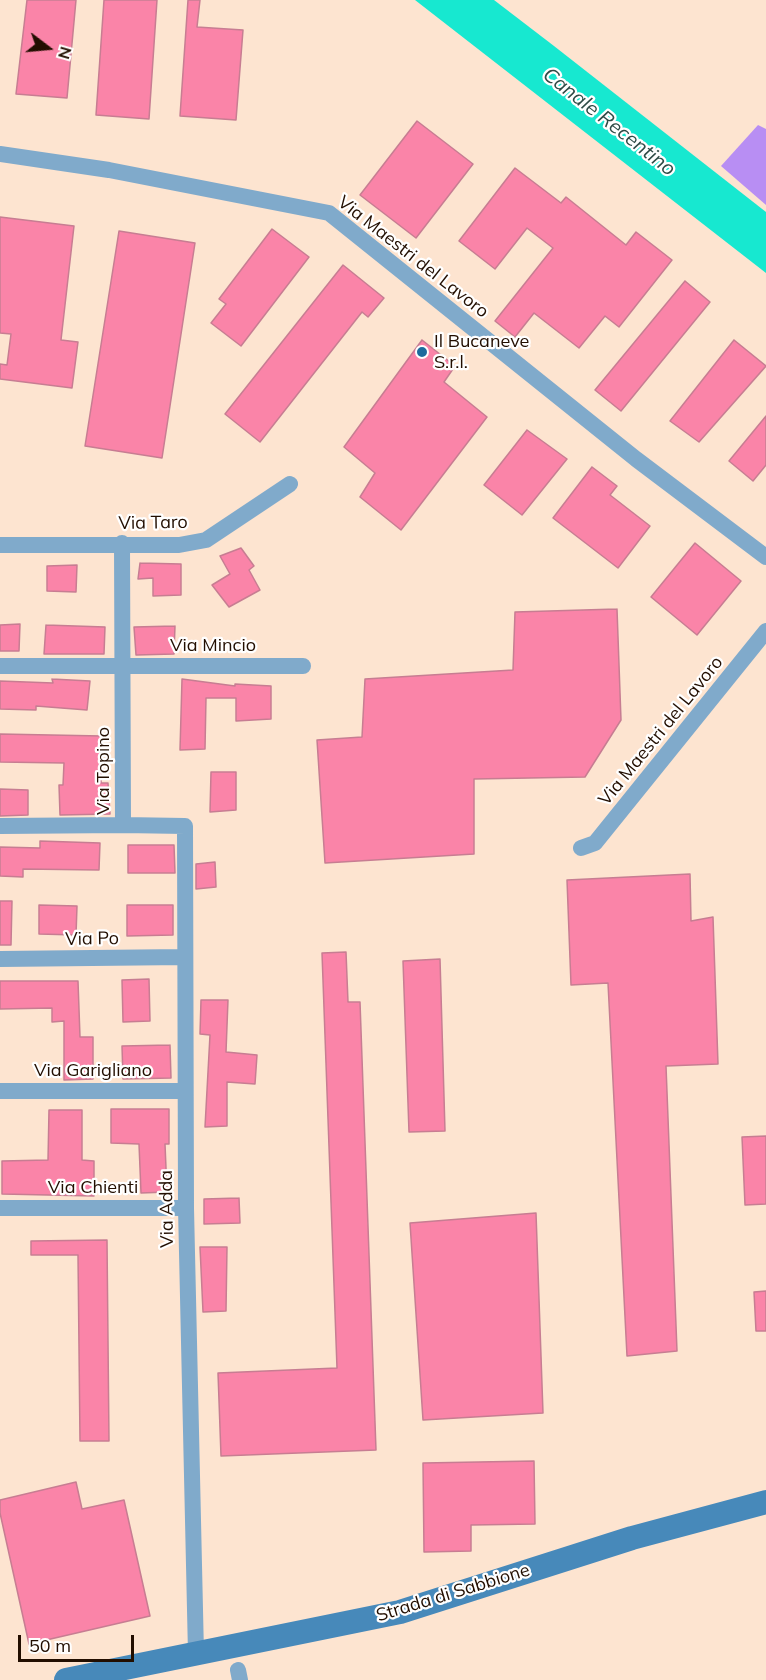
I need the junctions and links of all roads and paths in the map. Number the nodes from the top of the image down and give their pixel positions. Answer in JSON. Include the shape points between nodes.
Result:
{"nodes":[{"id":1,"x":0,"y":154,"type":"edge"},
{"id":2,"x":290,"y":484,"type":"dead end"},
{"id":3,"x":122,"y":543,"type":"junction"},
{"id":4,"x":0,"y":545,"type":"edge"},
{"id":5,"x":766,"y":557,"type":"edge"},
{"id":6,"x":766,"y":631,"type":"edge"},
{"id":7,"x":0,"y":666,"type":"edge"},
{"id":8,"x":124,"y":666,"type":"junction"},
{"id":9,"x":303,"y":666,"type":"dead end"},
{"id":10,"x":123,"y":825,"type":"junction"},
{"id":11,"x":0,"y":826,"type":"edge"},
{"id":12,"x":581,"y":848,"type":"dead end"},
{"id":13,"x":184,"y":957,"type":"junction"},
{"id":14,"x":0,"y":959,"type":"edge"},
{"id":15,"x":0,"y":1090,"type":"edge"},
{"id":16,"x":185,"y":1091,"type":"junction"},
{"id":17,"x":0,"y":1208,"type":"edge"},
{"id":18,"x":186,"y":1208,"type":"junction"},
{"id":19,"x":766,"y":1502,"type":"edge"},
{"id":20,"x":196,"y":1654,"type":"junction"},
{"id":21,"x":66,"y":1680,"type":"edge"}],
"edges":[{"from":1,"to":5,"type":"street","name":"Via Maestri del Lavoro","via":[[109,170],[329,213],[636,459]]},
{"from":2,"to":3,"type":"street","name":"Via Taro","via":[[206,540],[179,544]]},
{"from":3,"to":4,"type":"street","name":"Via Taro"},
{"from":3,"to":8,"type":"street"},
{"from":6,"to":12,"type":"street","name":"Via Maestri del Lavoro","via":[[595,843]]},
{"from":7,"to":8,"type":"street","name":"Via Mincio"},
{"from":8,"to":9,"type":"street","name":"Via Mincio"},
{"from":8,"to":10,"type":"street","name":"Via Topino"},
{"from":10,"to":11,"type":"street","name":"Via Topino"},
{"from":10,"to":13,"type":"street","name":"Via Adda","via":[[185,826]]},
{"from":13,"to":14,"type":"street","name":"Via Po"},
{"from":13,"to":16,"type":"street","name":"Via Adda"},
{"from":15,"to":16,"type":"street","name":"Via Garigliano"},
{"from":16,"to":18,"type":"street","name":"Via Adda"},
{"from":17,"to":18,"type":"street","name":"Via Chienti"},
{"from":18,"to":20,"type":"street","name":"Via Adda"},
{"from":19,"to":20,"type":"main road","name":"Strada di Sabbione","via":[[632,1538],[400,1612]]},
{"from":20,"to":21,"type":"main road","name":"Strada di Sabbione"}]}
